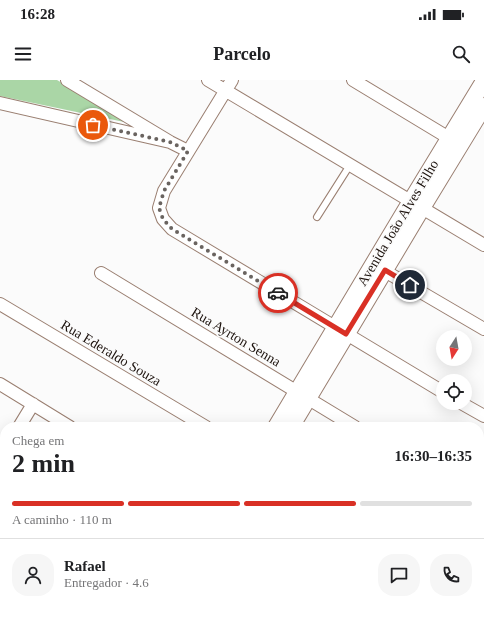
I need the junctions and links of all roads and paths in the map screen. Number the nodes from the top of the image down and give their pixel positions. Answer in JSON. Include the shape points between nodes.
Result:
{"nodes":[{"id":1,"x":67,"y":80,"type":"edge"},
{"id":2,"x":208,"y":80,"type":"edge"},
{"id":3,"x":353,"y":80,"type":"edge"},
{"id":4,"x":484,"y":81,"type":"edge"},
{"id":5,"x":229,"y":85,"type":"edge"},
{"id":6,"x":0,"y":103,"type":"edge"},
{"id":7,"x":479,"y":111,"type":"edge"},
{"id":8,"x":449,"y":138,"type":"junction"},
{"id":9,"x":170,"y":142,"type":"junction"},
{"id":10,"x":188,"y":151,"type":"junction"},
{"id":11,"x":350,"y":165,"type":"junction"},
{"id":12,"x":416,"y":204,"type":"junction"},
{"id":13,"x":316,"y":217,"type":"dead end"},
{"id":14,"x":484,"y":245,"type":"edge"},
{"id":15,"x":379,"y":267,"type":"junction"},
{"id":16,"x":101,"y":273,"type":"dead end"},
{"id":17,"x":0,"y":304,"type":"edge"},
{"id":18,"x":484,"y":329,"type":"edge"},
{"id":19,"x":341,"y":331,"type":"junction"},
{"id":20,"x":0,"y":384,"type":"edge"},
{"id":21,"x":436,"y":388,"type":"edge"},
{"id":22,"x":303,"y":396,"type":"junction"},
{"id":23,"x":33,"y":404,"type":"junction"},
{"id":24,"x":472,"y":409,"type":"edge"},
{"id":25,"x":484,"y":416,"type":"edge"},
{"id":26,"x":22,"y":422,"type":"edge"},
{"id":27,"x":62,"y":422,"type":"edge"},
{"id":28,"x":198,"y":422,"type":"edge"},
{"id":29,"x":280,"y":422,"type":"edge"},
{"id":30,"x":293,"y":422,"type":"edge"},
{"id":31,"x":347,"y":422,"type":"edge"}],
"edges":[{"from":1,"to":9,"type":"street"},
{"from":2,"to":5,"type":"street"},
{"from":3,"to":8,"type":"street"},
{"from":4,"to":7,"type":"street","name":"Avenida João Alves Filho"},
{"from":5,"to":10,"type":"street"},
{"from":5,"to":11,"type":"street"},
{"from":6,"to":9,"type":"street"},
{"from":7,"to":8,"type":"street","name":"Avenida João Alves Filho"},
{"from":7,"to":12,"type":"street","name":"Avenida João Alves Filho"},
{"from":8,"to":12,"type":"street","name":"Avenida João Alves Filho"},
{"from":9,"to":10,"type":"street"},
{"from":10,"to":19,"type":"street","via":[[164,191],[159,208],[163,219],[172,229]]},
{"from":11,"to":12,"type":"street"},
{"from":11,"to":13,"type":"lane"},
{"from":12,"to":14,"type":"street"},
{"from":12,"to":15,"type":"street","name":"Avenida João Alves Filho"},
{"from":15,"to":18,"type":"street"},
{"from":15,"to":19,"type":"street","name":"Avenida João Alves Filho"},
{"from":16,"to":22,"type":"street","name":"Rua Ayrton Senna"},
{"from":17,"to":28,"type":"street","name":"Rua Ederaldo Souza"},
{"from":19,"to":21,"type":"street"},
{"from":19,"to":22,"type":"street","name":"Avenida João Alves Filho"},
{"from":20,"to":23,"type":"street"},
{"from":22,"to":29,"type":"street","name":"Avenida João Alves Filho"},
{"from":22,"to":30,"type":"street","name":"Avenida João Alves Filho"},
{"from":22,"to":31,"type":"street","name":"Rua Ayrton Senna"},
{"from":23,"to":26,"type":"street"},
{"from":23,"to":27,"type":"street"},
{"from":24,"to":25,"type":"street"}]}
